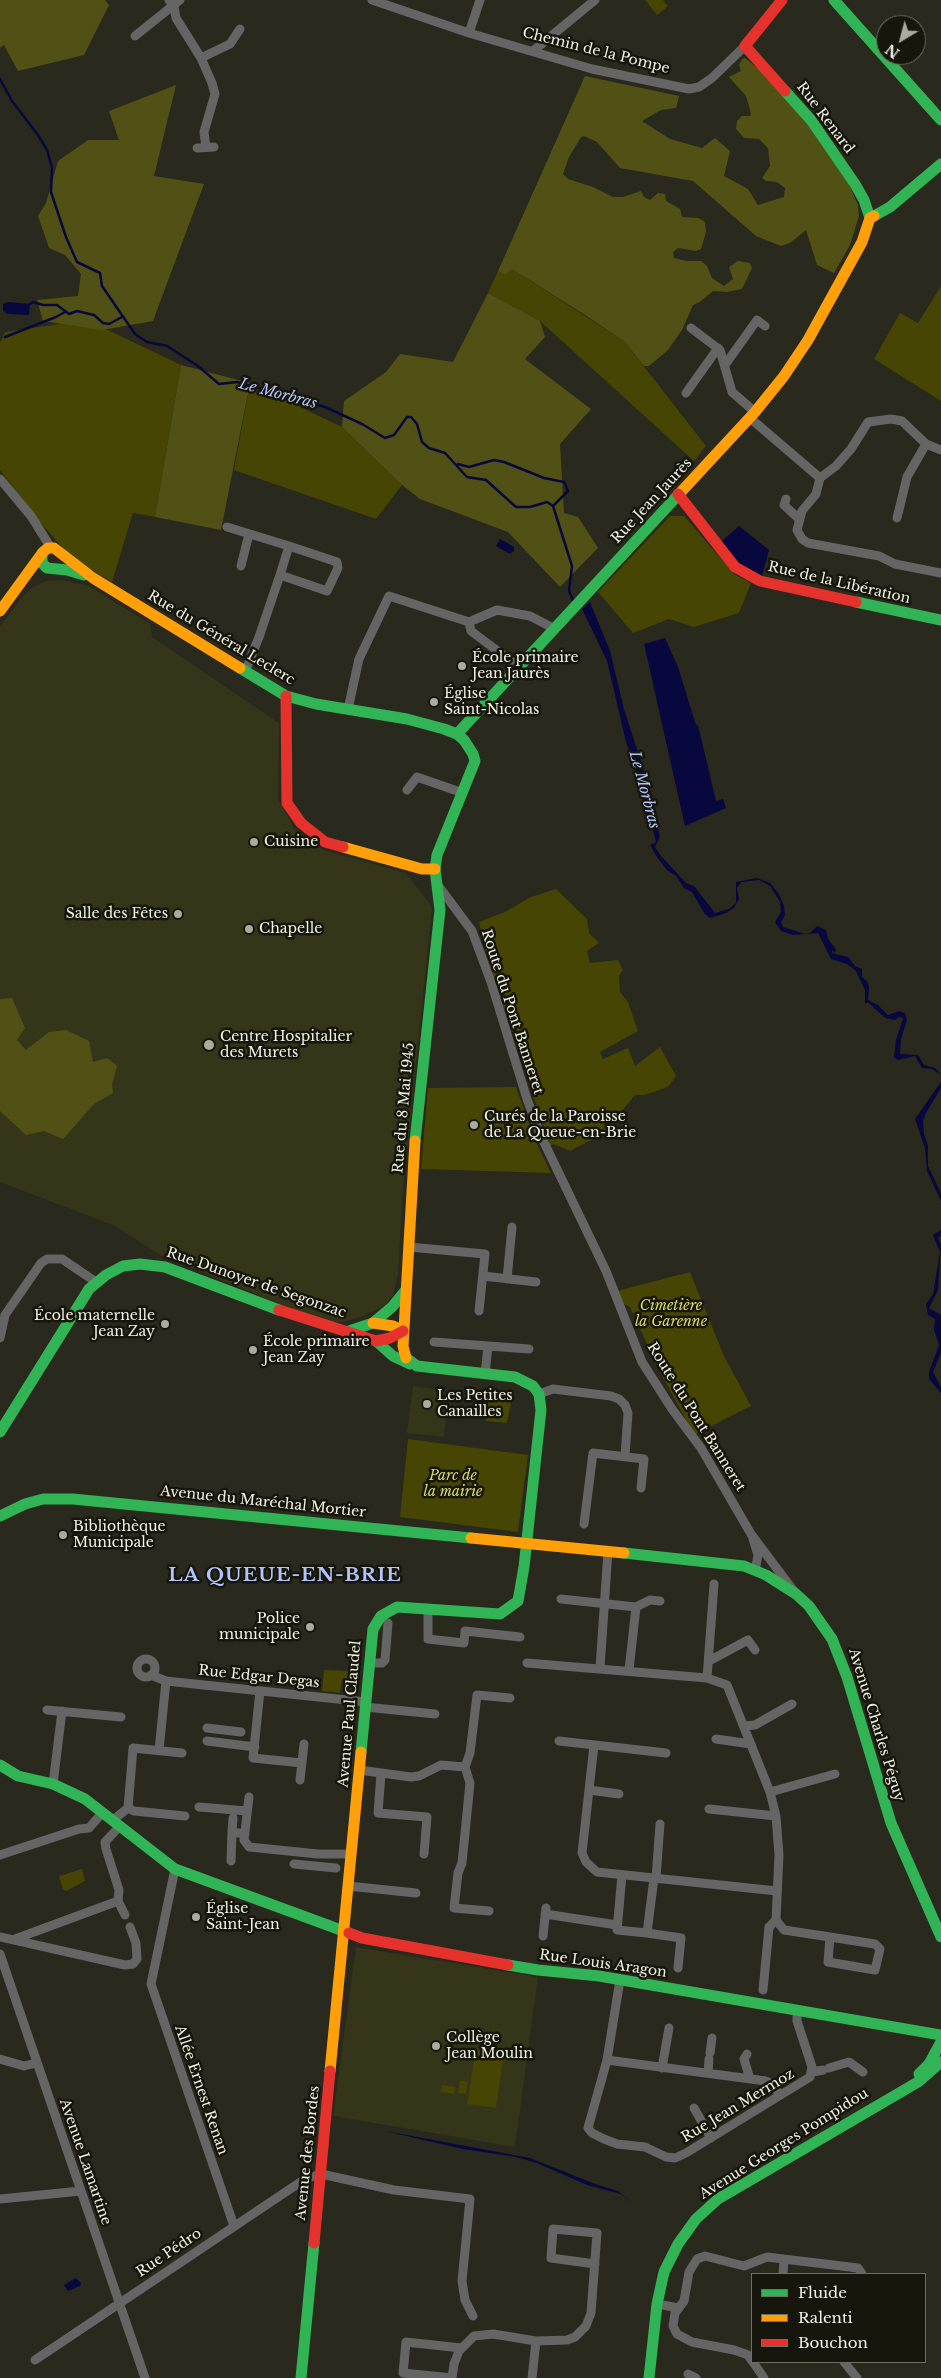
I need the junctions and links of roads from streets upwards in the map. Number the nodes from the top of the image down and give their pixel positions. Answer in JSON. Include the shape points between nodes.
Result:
{"nodes":[{"id":1,"x":372,"y":0,"type":"edge"},
{"id":2,"x":480,"y":0,"type":"edge"},
{"id":3,"x":595,"y":0,"type":"edge"},
{"id":4,"x":782,"y":0,"type":"edge"},
{"id":5,"x":834,"y":0,"type":"edge"},
{"id":6,"x":175,"y":2,"type":"edge"},
{"id":7,"x":240,"y":29,"type":"dead end"},
{"id":8,"x":469,"y":33,"type":"junction"},
{"id":9,"x":135,"y":36,"type":"dead end"},
{"id":10,"x":744,"y":46,"type":"junction"},
{"id":11,"x":533,"y":52,"type":"junction"},
{"id":12,"x":200,"y":58,"type":"junction"},
{"id":13,"x":941,"y":120,"type":"edge"},
{"id":14,"x":206,"y":148,"type":"dead end"},
{"id":15,"x":941,"y":164,"type":"edge"},
{"id":16,"x":870,"y":218,"type":"junction"},
{"id":17,"x":765,"y":326,"type":"dead end"},
{"id":18,"x":691,"y":328,"type":"dead end"},
{"id":19,"x":718,"y":348,"type":"junction"},
{"id":20,"x":725,"y":365,"type":"junction"},
{"id":21,"x":686,"y":393,"type":"dead end"},
{"id":22,"x":753,"y":415,"type":"junction"},
{"id":23,"x":926,"y":444,"type":"junction"},
{"id":24,"x":941,"y":450,"type":"edge"},
{"id":25,"x":820,"y":478,"type":"junction"},
{"id":26,"x":2,"y":483,"type":"edge"},
{"id":27,"x":678,"y":494,"type":"junction"},
{"id":28,"x":786,"y":499,"type":"dead end"},
{"id":29,"x":897,"y":518,"type":"dead end"},
{"id":30,"x":799,"y":519,"type":"junction"},
{"id":31,"x":226,"y":527,"type":"dead end"},
{"id":32,"x":249,"y":534,"type":"junction"},
{"id":33,"x":290,"y":546,"type":"junction"},
{"id":34,"x":51,"y":551,"type":"junction"},
{"id":35,"x":240,"y":566,"type":"dead end"},
{"id":36,"x":51,"y":568,"type":"junction"},
{"id":37,"x":941,"y":573,"type":"edge"},
{"id":38,"x":280,"y":575,"type":"junction"},
{"id":39,"x":94,"y":578,"type":"junction"},
{"id":40,"x":13,"y":593,"type":"junction"},
{"id":41,"x":0,"y":611,"type":"edge"},
{"id":42,"x":941,"y":620,"type":"edge"},
{"id":43,"x":469,"y":622,"type":"junction"},
{"id":44,"x":555,"y":629,"type":"junction"},
{"id":45,"x":519,"y":667,"type":"junction"},
{"id":46,"x":245,"y":672,"type":"junction"},
{"id":47,"x":286,"y":696,"type":"junction"},
{"id":48,"x":348,"y":709,"type":"junction"},
{"id":49,"x":457,"y":734,"type":"junction"},
{"id":50,"x":407,"y":790,"type":"dead end"},
{"id":51,"x":462,"y":793,"type":"junction"},
{"id":52,"x":435,"y":877,"type":"junction"},
{"id":53,"x":440,"y":910,"type":"junction"},
{"id":54,"x":458,"y":910,"type":"junction"},
{"id":55,"x":512,"y":1227,"type":"dead end"},
{"id":56,"x":409,"y":1247,"type":"junction"},
{"id":57,"x":483,"y":1276,"type":"junction"},
{"id":58,"x":507,"y":1279,"type":"junction"},
{"id":59,"x":96,"y":1282,"type":"junction"},
{"id":60,"x":536,"y":1282,"type":"dead end"},
{"id":61,"x":406,"y":1290,"type":"junction"},
{"id":62,"x":479,"y":1311,"type":"dead end"},
{"id":63,"x":373,"y":1323,"type":"junction"},
{"id":64,"x":2,"y":1324,"type":"edge"},
{"id":65,"x":349,"y":1331,"type":"junction"},
{"id":66,"x":403,"y":1331,"type":"junction"},
{"id":67,"x":0,"y":1338,"type":"edge"},
{"id":68,"x":376,"y":1341,"type":"junction"},
{"id":69,"x":434,"y":1342,"type":"dead end"},
{"id":70,"x":488,"y":1346,"type":"junction"},
{"id":71,"x":529,"y":1349,"type":"dead end"},
{"id":72,"x":417,"y":1366,"type":"junction"},
{"id":73,"x":485,"y":1374,"type":"junction"},
{"id":74,"x":539,"y":1394,"type":"junction"},
{"id":75,"x":0,"y":1432,"type":"edge"},
{"id":76,"x":625,"y":1456,"type":"junction"},
{"id":77,"x":641,"y":1488,"type":"dead end"},
{"id":78,"x":0,"y":1516,"type":"edge"},
{"id":79,"x":584,"y":1524,"type":"dead end"},
{"id":80,"x":751,"y":1534,"type":"junction"},
{"id":81,"x":527,"y":1542,"type":"junction"},
{"id":82,"x":608,"y":1551,"type":"junction"},
{"id":83,"x":755,"y":1571,"type":"junction"},
{"id":84,"x":714,"y":1584,"type":"dead end"},
{"id":85,"x":796,"y":1594,"type":"junction"},
{"id":86,"x":562,"y":1599,"type":"dead end"},
{"id":87,"x":660,"y":1601,"type":"dead end"},
{"id":88,"x":606,"y":1603,"type":"junction"},
{"id":89,"x":636,"y":1607,"type":"junction"},
{"id":90,"x":428,"y":1609,"type":"junction"},
{"id":91,"x":388,"y":1623,"type":"dead end"},
{"id":92,"x":520,"y":1636,"type":"dead end"},
{"id":93,"x":756,"y":1650,"type":"dead end"},
{"id":94,"x":708,"y":1661,"type":"junction"},
{"id":95,"x":370,"y":1663,"type":"junction"},
{"id":96,"x":526,"y":1663,"type":"dead end"},
{"id":97,"x":600,"y":1668,"type":"junction"},
{"id":98,"x":629,"y":1670,"type":"junction"},
{"id":99,"x":152,"y":1675,"type":"dead end"},
{"id":100,"x":707,"y":1678,"type":"junction"},
{"id":101,"x":166,"y":1681,"type":"junction"},
{"id":102,"x":260,"y":1691,"type":"junction"},
{"id":103,"x":510,"y":1698,"type":"dead end"},
{"id":104,"x":792,"y":1704,"type":"dead end"},
{"id":105,"x":365,"y":1705,"type":"junction"},
{"id":106,"x":47,"y":1710,"type":"dead end"},
{"id":107,"x":62,"y":1711,"type":"junction"},
{"id":108,"x":436,"y":1714,"type":"dead end"},
{"id":109,"x":121,"y":1717,"type":"dead end"},
{"id":110,"x":745,"y":1726,"type":"junction"},
{"id":111,"x":207,"y":1728,"type":"dead end"},
{"id":112,"x":228,"y":1731,"type":"junction"},
{"id":113,"x":242,"y":1732,"type":"dead end"},
{"id":114,"x":716,"y":1739,"type":"dead end"},
{"id":115,"x":559,"y":1741,"type":"dead end"},
{"id":116,"x":207,"y":1742,"type":"dead end"},
{"id":117,"x":228,"y":1744,"type":"junction"},
{"id":118,"x":304,"y":1744,"type":"dead end"},
{"id":119,"x":751,"y":1744,"type":"junction"},
{"id":120,"x":594,"y":1745,"type":"junction"},
{"id":121,"x":255,"y":1747,"type":"junction"},
{"id":122,"x":159,"y":1750,"type":"junction"},
{"id":123,"x":182,"y":1753,"type":"dead end"},
{"id":124,"x":666,"y":1753,"type":"dead end"},
{"id":125,"x":302,"y":1763,"type":"junction"},
{"id":126,"x":0,"y":1765,"type":"edge"},
{"id":127,"x":465,"y":1768,"type":"junction"},
{"id":128,"x":359,"y":1770,"type":"junction"},
{"id":129,"x":381,"y":1774,"type":"junction"},
{"id":130,"x":835,"y":1774,"type":"dead end"},
{"id":131,"x":300,"y":1780,"type":"dead end"},
{"id":132,"x":53,"y":1784,"type":"junction"},
{"id":133,"x":589,"y":1790,"type":"junction"},
{"id":134,"x":770,"y":1792,"type":"junction"},
{"id":135,"x":619,"y":1794,"type":"dead end"},
{"id":136,"x":249,"y":1797,"type":"dead end"},
{"id":137,"x":199,"y":1807,"type":"dead end"},
{"id":138,"x":128,"y":1808,"type":"junction"},
{"id":139,"x":709,"y":1809,"type":"dead end"},
{"id":140,"x":247,"y":1811,"type":"junction"},
{"id":141,"x":103,"y":1812,"type":"junction"},
{"id":142,"x":185,"y":1816,"type":"dead end"},
{"id":143,"x":776,"y":1816,"type":"junction"},
{"id":144,"x":233,"y":1818,"type":"dead end"},
{"id":145,"x":116,"y":1823,"type":"junction"},
{"id":146,"x":660,"y":1824,"type":"dead end"},
{"id":147,"x":232,"y":1832,"type":"junction"},
{"id":148,"x":245,"y":1834,"type":"junction"},
{"id":149,"x":318,"y":1854,"type":"junction"},
{"id":150,"x":351,"y":1854,"type":"junction"},
{"id":151,"x":424,"y":1854,"type":"dead end"},
{"id":152,"x":0,"y":1855,"type":"edge"},
{"id":153,"x":231,"y":1861,"type":"dead end"},
{"id":154,"x":294,"y":1864,"type":"dead end"},
{"id":155,"x":317,"y":1866,"type":"junction"},
{"id":156,"x":336,"y":1868,"type":"dead end"},
{"id":157,"x":175,"y":1869,"type":"junction"},
{"id":158,"x":622,"y":1875,"type":"junction"},
{"id":159,"x":655,"y":1878,"type":"junction"},
{"id":160,"x":348,"y":1886,"type":"junction"},
{"id":161,"x":777,"y":1891,"type":"junction"},
{"id":162,"x":416,"y":1893,"type":"dead end"},
{"id":163,"x":118,"y":1901,"type":"junction"},
{"id":164,"x":489,"y":1911,"type":"dead end"},
{"id":165,"x":125,"y":1915,"type":"dead end"},
{"id":166,"x":776,"y":1920,"type":"junction"},
{"id":167,"x":617,"y":1925,"type":"junction"},
{"id":168,"x":130,"y":1927,"type":"dead end"},
{"id":169,"x":344,"y":1931,"type":"junction"},
{"id":170,"x":647,"y":1933,"type":"junction"},
{"id":171,"x":543,"y":1936,"type":"dead end"},
{"id":172,"x":0,"y":1937,"type":"edge"},
{"id":173,"x":830,"y":1937,"type":"junction"},
{"id":174,"x":941,"y":1937,"type":"edge"},
{"id":175,"x":14,"y":1940,"type":"junction"},
{"id":176,"x":0,"y":1954,"type":"edge"},
{"id":177,"x":678,"y":1968,"type":"dead end"},
{"id":178,"x":620,"y":1980,"type":"junction"},
{"id":179,"x":763,"y":1990,"type":"dead end"},
{"id":180,"x":797,"y":2010,"type":"junction"},
{"id":181,"x":669,"y":2028,"type":"dead end"},
{"id":182,"x":712,"y":2038,"type":"dead end"},
{"id":183,"x":941,"y":2042,"type":"edge"},
{"id":184,"x":747,"y":2054,"type":"dead end"},
{"id":185,"x":0,"y":2059,"type":"edge"},
{"id":186,"x":607,"y":2060,"type":"junction"},
{"id":187,"x":941,"y":2062,"type":"edge"},
{"id":188,"x":36,"y":2063,"type":"junction"},
{"id":189,"x":662,"y":2068,"type":"junction"},
{"id":190,"x":812,"y":2072,"type":"junction"},
{"id":191,"x":863,"y":2072,"type":"dead end"},
{"id":192,"x":708,"y":2073,"type":"junction"},
{"id":193,"x":750,"y":2079,"type":"junction"},
{"id":194,"x":906,"y":2087,"type":"junction"},
{"id":195,"x":780,"y":2095,"type":"junction"},
{"id":196,"x":694,"y":2108,"type":"dead end"},
{"id":197,"x":711,"y":2138,"type":"junction"},
{"id":198,"x":321,"y":2174,"type":"junction"},
{"id":199,"x":81,"y":2191,"type":"junction"},
{"id":200,"x":0,"y":2199,"type":"edge"},
{"id":201,"x":234,"y":2226,"type":"junction"},
{"id":202,"x":784,"y":2259,"type":"junction"},
{"id":203,"x":595,"y":2264,"type":"junction"},
{"id":204,"x":783,"y":2273,"type":"edge"},
{"id":205,"x":861,"y":2273,"type":"edge"},
{"id":206,"x":119,"y":2304,"type":"junction"},
{"id":207,"x":657,"y":2304,"type":"junction"},
{"id":208,"x":679,"y":2308,"type":"junction"},
{"id":209,"x":473,"y":2316,"type":"dead end"},
{"id":210,"x":656,"y":2317,"type":"junction"},
{"id":211,"x":673,"y":2319,"type":"junction"},
{"id":212,"x":536,"y":2341,"type":"junction"},
{"id":213,"x":461,"y":2348,"type":"junction"},
{"id":214,"x":34,"y":2360,"type":"dead end"},
{"id":215,"x":751,"y":2360,"type":"edge"},
{"id":216,"x":753,"y":2363,"type":"edge"},
{"id":217,"x":845,"y":2363,"type":"edge"},
{"id":218,"x":407,"y":2376,"type":"edge"},
{"id":219,"x":145,"y":2378,"type":"edge"},
{"id":220,"x":301,"y":2378,"type":"edge"},
{"id":221,"x":452,"y":2378,"type":"edge"},
{"id":222,"x":532,"y":2378,"type":"edge"},
{"id":223,"x":649,"y":2378,"type":"edge"},
{"id":224,"x":764,"y":2378,"type":"edge"},
{"id":225,"x":857,"y":2378,"type":"edge"}],
"edges":[{"from":1,"to":8,"type":"street","name":"Chemin de la Pompe"},
{"from":2,"to":8,"type":"street"},
{"from":3,"to":11,"type":"street"},
{"from":4,"to":10,"type":"street","name":"Chemin de la Pompe"},
{"from":5,"to":13,"type":"street"},
{"from":6,"to":9,"type":"street"},
{"from":6,"to":12,"type":"street","via":[[176,18]]},
{"from":7,"to":12,"type":"street","via":[[230,44]]},
{"from":8,"to":11,"type":"street","name":"Chemin de la Pompe"},
{"from":10,"to":11,"type":"street","name":"Chemin de la Pompe","via":[[712,78],[699,87],[689,89],[592,69]]},
{"from":10,"to":16,"type":"street","name":"Rue Renard","via":[[811,120],[855,184]]},
{"from":12,"to":14,"type":"street","via":[[215,94],[204,132]]},
{"from":15,"to":16,"type":"street","via":[[890,207]]},
{"from":16,"to":22,"type":"street","name":"Rue Jean Jaurès","via":[[862,242],[808,340]]},
{"from":17,"to":20,"type":"street","via":[[757,320]]},
{"from":18,"to":19,"type":"street"},
{"from":19,"to":20,"type":"street"},
{"from":19,"to":21,"type":"street"},
{"from":20,"to":22,"type":"street","via":[[732,392]]},
{"from":22,"to":25,"type":"street"},
{"from":22,"to":27,"type":"street","name":"Rue Jean Jaurès"},
{"from":23,"to":24,"type":"street"},
{"from":23,"to":25,"type":"street","via":[[902,421],[871,421],[836,466]]},
{"from":23,"to":29,"type":"street","via":[[907,477]]},
{"from":25,"to":30,"type":"street","via":[[816,494]]},
{"from":26,"to":34,"type":"street","via":[[32,516]]},
{"from":27,"to":42,"type":"street","name":"Rue de la Libération","via":[[735,567],[760,581]]},
{"from":27,"to":44,"type":"street","name":"Rue Jean Jaurès"},
{"from":28,"to":30,"type":"street","via":[[784,505]]},
{"from":30,"to":37,"type":"street","via":[[797,530],[808,544],[876,555],[895,564]]},
{"from":31,"to":32,"type":"street"},
{"from":32,"to":33,"type":"street"},
{"from":32,"to":35,"type":"street"},
{"from":33,"to":38,"type":"street"},
{"from":33,"to":38,"type":"street","via":[[337,562],[338,568],[327,592]]},
{"from":34,"to":36,"type":"street","via":[[41,560]]},
{"from":34,"to":36,"type":"street","via":[[62,561]]},
{"from":34,"to":39,"type":"street","name":"Rue du Général Leclerc"},
{"from":34,"to":40,"type":"street"},
{"from":36,"to":39,"type":"street","name":"Rue du Général Leclerc"},
{"from":36,"to":40,"type":"street","via":[[37,572]]},
{"from":38,"to":46,"type":"street"},
{"from":39,"to":46,"type":"street","name":"Rue du Général Leclerc"},
{"from":40,"to":41,"type":"street"},
{"from":43,"to":44,"type":"street","via":[[497,610],[530,616]]},
{"from":43,"to":45,"type":"street","via":[[471,631]]},
{"from":43,"to":48,"type":"street","via":[[389,596],[359,658]]},
{"from":44,"to":45,"type":"street","name":"Rue Jean Jaurès"},
{"from":45,"to":49,"type":"street","name":"Rue Jean Jaurès"},
{"from":46,"to":47,"type":"street","name":"Rue du Général Leclerc"},
{"from":47,"to":48,"type":"street","name":"Rue du Général Leclerc"},
{"from":47,"to":52,"type":"street","via":[[287,804],[301,823],[325,842],[422,869]]},
{"from":48,"to":49,"type":"street","name":"Rue du Général Leclerc","via":[[407,719]]},
{"from":49,"to":51,"type":"street","via":[[475,761]]},
{"from":50,"to":51,"type":"street","via":[[417,777]]},
{"from":51,"to":52,"type":"street","via":[[437,855]]},
{"from":52,"to":53,"type":"street","name":"Rue du 8 Mai 1945"},
{"from":52,"to":54,"type":"street","name":"Route du Pont Banneret"},
{"from":53,"to":54,"type":"street","via":[[446,906]]},
{"from":53,"to":56,"type":"street","name":"Rue du 8 Mai 1945","via":[[418,1109]]},
{"from":54,"to":80,"type":"street","name":"Route du Pont Banneret","via":[[472,931],[491,982],[540,1134],[606,1271],[642,1362],[701,1448]]},
{"from":55,"to":58,"type":"street"},
{"from":56,"to":57,"type":"street","via":[[485,1254]]},
{"from":56,"to":61,"type":"street","name":"Rue du 8 Mai 1945"},
{"from":57,"to":58,"type":"street"},
{"from":57,"to":62,"type":"street"},
{"from":58,"to":60,"type":"street"},
{"from":59,"to":64,"type":"street","via":[[62,1259],[47,1259]]},
{"from":59,"to":65,"type":"street","name":"Rue Dunoyer de Segonzac","via":[[124,1266],[159,1265],[308,1320]]},
{"from":59,"to":75,"type":"street","name":"Rue Dunoyer de Segonzac"},
{"from":61,"to":63,"type":"street","name":"Rue Dunoyer de Segonzac"},
{"from":61,"to":66,"type":"street","name":"Rue du 8 Mai 1945"},
{"from":63,"to":65,"type":"street","name":"Rue Dunoyer de Segonzac"},
{"from":63,"to":66,"type":"street"},
{"from":64,"to":67,"type":"street"},
{"from":65,"to":68,"type":"street","name":"Rue Dunoyer de Segonzac"},
{"from":66,"to":68,"type":"street"},
{"from":66,"to":72,"type":"street","name":"Rue du 8 Mai 1945","via":[[403,1352]]},
{"from":68,"to":72,"type":"street","name":"Rue Dunoyer de Segonzac","via":[[397,1358]]},
{"from":69,"to":70,"type":"street"},
{"from":70,"to":71,"type":"street"},
{"from":70,"to":73,"type":"street"},
{"from":72,"to":73,"type":"street","name":"Rue Dunoyer de Segonzac"},
{"from":73,"to":74,"type":"street","name":"Rue Dunoyer de Segonzac","via":[[523,1379]]},
{"from":74,"to":76,"type":"street","via":[[552,1389],[619,1399],[628,1413]]},
{"from":74,"to":81,"type":"street","name":"Avenue Paul Claudel"},
{"from":76,"to":77,"type":"street","via":[[644,1459]]},
{"from":76,"to":79,"type":"street","via":[[593,1453]]},
{"from":78,"to":81,"type":"street","name":"Avenue du Maréchal Mortier","via":[[43,1499],[72,1499]]},
{"from":80,"to":83,"type":"street","via":[[758,1555]]},
{"from":80,"to":85,"type":"street","name":"Route du Pont Banneret"},
{"from":81,"to":82,"type":"street","name":"Avenue Charles Péguy"},
{"from":81,"to":90,"type":"street","name":"Avenue Paul Claudel","via":[[521,1593],[512,1606],[500,1614]]},
{"from":82,"to":83,"type":"street","name":"Avenue Charles Péguy","via":[[717,1562]]},
{"from":82,"to":88,"type":"street"},
{"from":83,"to":85,"type":"street","name":"Avenue Charles Péguy"},
{"from":84,"to":94,"type":"street"},
{"from":85,"to":174,"type":"street","name":"Avenue Charles Péguy","via":[[823,1624],[840,1656],[891,1823]]},
{"from":86,"to":88,"type":"street"},
{"from":87,"to":89,"type":"street","via":[[650,1600]]},
{"from":88,"to":89,"type":"street"},
{"from":88,"to":97,"type":"street"},
{"from":89,"to":98,"type":"street"},
{"from":90,"to":92,"type":"street","via":[[428,1639],[464,1643],[465,1631]]},
{"from":90,"to":95,"type":"street","name":"Avenue Paul Claudel","via":[[397,1607],[381,1616],[373,1629]]},
{"from":91,"to":95,"type":"street","via":[[385,1660]]},
{"from":93,"to":94,"type":"street","via":[[748,1640]]},
{"from":94,"to":100,"type":"street"},
{"from":95,"to":105,"type":"street","name":"Avenue Paul Claudel"},
{"from":96,"to":97,"type":"street"},
{"from":97,"to":98,"type":"street"},
{"from":98,"to":100,"type":"street"},
{"from":99,"to":101,"type":"street","name":"Rue Edgar Degas"},
{"from":100,"to":110,"type":"street","via":[[727,1685]]},
{"from":101,"to":102,"type":"street","name":"Rue Edgar Degas"},
{"from":101,"to":122,"type":"street"},
{"from":102,"to":105,"type":"street","name":"Rue Edgar Degas"},
{"from":102,"to":121,"type":"street"},
{"from":103,"to":127,"type":"street","via":[[477,1695],[470,1753]]},
{"from":104,"to":110,"type":"street","via":[[755,1725]]},
{"from":105,"to":108,"type":"street","name":"Rue Edgar Degas"},
{"from":105,"to":128,"type":"street","name":"Avenue Paul Claudel"},
{"from":106,"to":107,"type":"street"},
{"from":107,"to":109,"type":"street"},
{"from":107,"to":132,"type":"street"},
{"from":110,"to":119,"type":"street"},
{"from":111,"to":112,"type":"street"},
{"from":112,"to":113,"type":"street"},
{"from":112,"to":117,"type":"street"},
{"from":114,"to":119,"type":"street"},
{"from":115,"to":120,"type":"street"},
{"from":116,"to":117,"type":"street"},
{"from":117,"to":121,"type":"street"},
{"from":118,"to":125,"type":"street"},
{"from":119,"to":134,"type":"street"},
{"from":120,"to":124,"type":"street"},
{"from":120,"to":133,"type":"street"},
{"from":121,"to":125,"type":"street","via":[[254,1758]]},
{"from":122,"to":123,"type":"street"},
{"from":122,"to":138,"type":"street","via":[[133,1748]]},
{"from":125,"to":131,"type":"street"},
{"from":126,"to":132,"type":"street","name":"Rue Louis Aragon","via":[[18,1776]]},
{"from":127,"to":129,"type":"street","via":[[441,1765],[411,1777]]},
{"from":127,"to":164,"type":"street","via":[[470,1783],[454,1908]]},
{"from":128,"to":129,"type":"street"},
{"from":128,"to":150,"type":"street","name":"Avenue Paul Claudel"},
{"from":129,"to":151,"type":"street","via":[[378,1813],[427,1817]]},
{"from":130,"to":134,"type":"street"},
{"from":132,"to":141,"type":"street","name":"Rue Louis Aragon","via":[[78,1795]]},
{"from":133,"to":135,"type":"street"},
{"from":133,"to":158,"type":"street","via":[[582,1853],[597,1872]]},
{"from":134,"to":143,"type":"street"},
{"from":136,"to":140,"type":"street"},
{"from":137,"to":140,"type":"street"},
{"from":138,"to":142,"type":"street"},
{"from":138,"to":145,"type":"street"},
{"from":139,"to":143,"type":"street"},
{"from":140,"to":148,"type":"street"},
{"from":141,"to":145,"type":"street","name":"Rue Louis Aragon"},
{"from":141,"to":152,"type":"street","via":[[90,1828]]},
{"from":143,"to":161,"type":"street"},
{"from":144,"to":147,"type":"street"},
{"from":145,"to":157,"type":"street","name":"Rue Louis Aragon"},
{"from":145,"to":163,"type":"street","via":[[105,1842],[119,1890]]},
{"from":146,"to":159,"type":"street"},
{"from":147,"to":148,"type":"street"},
{"from":147,"to":153,"type":"street"},
{"from":148,"to":149,"type":"street","via":[[245,1844],[249,1847]]},
{"from":149,"to":150,"type":"street"},
{"from":149,"to":155,"type":"street"},
{"from":150,"to":160,"type":"street","name":"Avenue Paul Claudel"},
{"from":154,"to":155,"type":"street"},
{"from":155,"to":156,"type":"street"},
{"from":157,"to":169,"type":"street","name":"Rue Louis Aragon"},
{"from":157,"to":201,"type":"street","name":"Allée Ernest Renan","via":[[151,1984]]},
{"from":158,"to":159,"type":"street"},
{"from":158,"to":167,"type":"street"},
{"from":159,"to":161,"type":"street"},
{"from":159,"to":170,"type":"street"},
{"from":160,"to":162,"type":"street"},
{"from":160,"to":169,"type":"street","name":"Avenue Paul Claudel"},
{"from":161,"to":166,"type":"street"},
{"from":163,"to":165,"type":"street"},
{"from":163,"to":175,"type":"street"},
{"from":166,"to":173,"type":"street","via":[[784,1930]]},
{"from":166,"to":179,"type":"street","via":[[770,1927]]},
{"from":167,"to":170,"type":"street","via":[[616,1930]]},
{"from":167,"to":171,"type":"street","via":[[546,1911]]},
{"from":168,"to":175,"type":"street","via":[[138,1954],[133,1964],[125,1965]]},
{"from":169,"to":178,"type":"street","name":"Rue Louis Aragon","via":[[366,1939],[538,1970]]},
{"from":169,"to":198,"type":"street","name":"Avenue des Bordes"},
{"from":170,"to":177,"type":"street","via":[[681,1938]]},
{"from":172,"to":175,"type":"street"},
{"from":173,"to":173,"type":"street","via":[[878,1946],[875,1970],[828,1962]]},
{"from":176,"to":188,"type":"street","name":"Avenue Lamartine"},
{"from":178,"to":180,"type":"street","name":"Rue Louis Aragon"},
{"from":178,"to":186,"type":"street","name":"Rue Jean Mermoz"},
{"from":180,"to":183,"type":"street","name":"Rue Louis Aragon","via":[[904,2027]]},
{"from":180,"to":190,"type":"street","name":"Rue Jean Mermoz","via":[[797,2021]]},
{"from":181,"to":189,"type":"street"},
{"from":182,"to":192,"type":"street"},
{"from":183,"to":194,"type":"street","name":"Avenue Georges Pompidou","via":[[929,2064]]},
{"from":184,"to":193,"type":"street","via":[[744,2059]]},
{"from":185,"to":188,"type":"street","via":[[24,2066]]},
{"from":186,"to":189,"type":"street"},
{"from":186,"to":197,"type":"street","name":"Rue Jean Mermoz","via":[[588,2128],[592,2133],[617,2144],[645,2148],[675,2158]]},
{"from":187,"to":194,"type":"street","name":"Avenue Georges Pompidou","via":[[918,2082]]},
{"from":188,"to":199,"type":"street","name":"Avenue Lamartine"},
{"from":189,"to":192,"type":"street"},
{"from":190,"to":191,"type":"street","via":[[849,2062]]},
{"from":190,"to":195,"type":"street","name":"Rue Jean Mermoz","via":[[806,2081]]},
{"from":192,"to":193,"type":"street"},
{"from":193,"to":195,"type":"street","via":[[770,2082]]},
{"from":194,"to":207,"type":"street","name":"Avenue Georges Pompidou","via":[[707,2208],[671,2257]]},
{"from":195,"to":197,"type":"street","name":"Rue Jean Mermoz"},
{"from":196,"to":197,"type":"street"},
{"from":198,"to":201,"type":"street","name":"Rue Pédro","via":[[306,2179]]},
{"from":198,"to":209,"type":"street","via":[[394,2190],[470,2199],[462,2281],[465,2300]]},
{"from":198,"to":220,"type":"street","name":"Avenue des Bordes"},
{"from":199,"to":200,"type":"street"},
{"from":199,"to":206,"type":"street","name":"Avenue Lamartine"},
{"from":201,"to":206,"type":"street","name":"Rue Pédro"},
{"from":202,"to":204,"type":"street"},
{"from":202,"to":205,"type":"street","via":[[858,2268]]},
{"from":202,"to":208,"type":"street","via":[[767,2257],[744,2266],[705,2256],[696,2259]]},
{"from":203,"to":203,"type":"street","via":[[597,2233],[553,2229],[551,2258]]},
{"from":203,"to":212,"type":"street","via":[[591,2314],[582,2332],[567,2340]]},
{"from":206,"to":214,"type":"street","name":"Rue Pédro"},
{"from":206,"to":219,"type":"street","name":"Avenue Lamartine"},
{"from":207,"to":208,"type":"street"},
{"from":207,"to":210,"type":"street","name":"Avenue Georges Pompidou"},
{"from":208,"to":211,"type":"street"},
{"from":210,"to":211,"type":"street"},
{"from":210,"to":223,"type":"street","name":"Avenue Georges Pompidou"},
{"from":211,"to":215,"type":"street","via":[[678,2334],[687,2340],[734,2350]]},
{"from":212,"to":213,"type":"street","via":[[493,2334],[474,2336]]},
{"from":212,"to":222,"type":"street"},
{"from":213,"to":218,"type":"street","via":[[406,2342],[403,2373]]},
{"from":213,"to":221,"type":"street"},
{"from":216,"to":224,"type":"street"},
{"from":217,"to":225,"type":"street"},
{"from":218,"to":221,"type":"street"}]}
